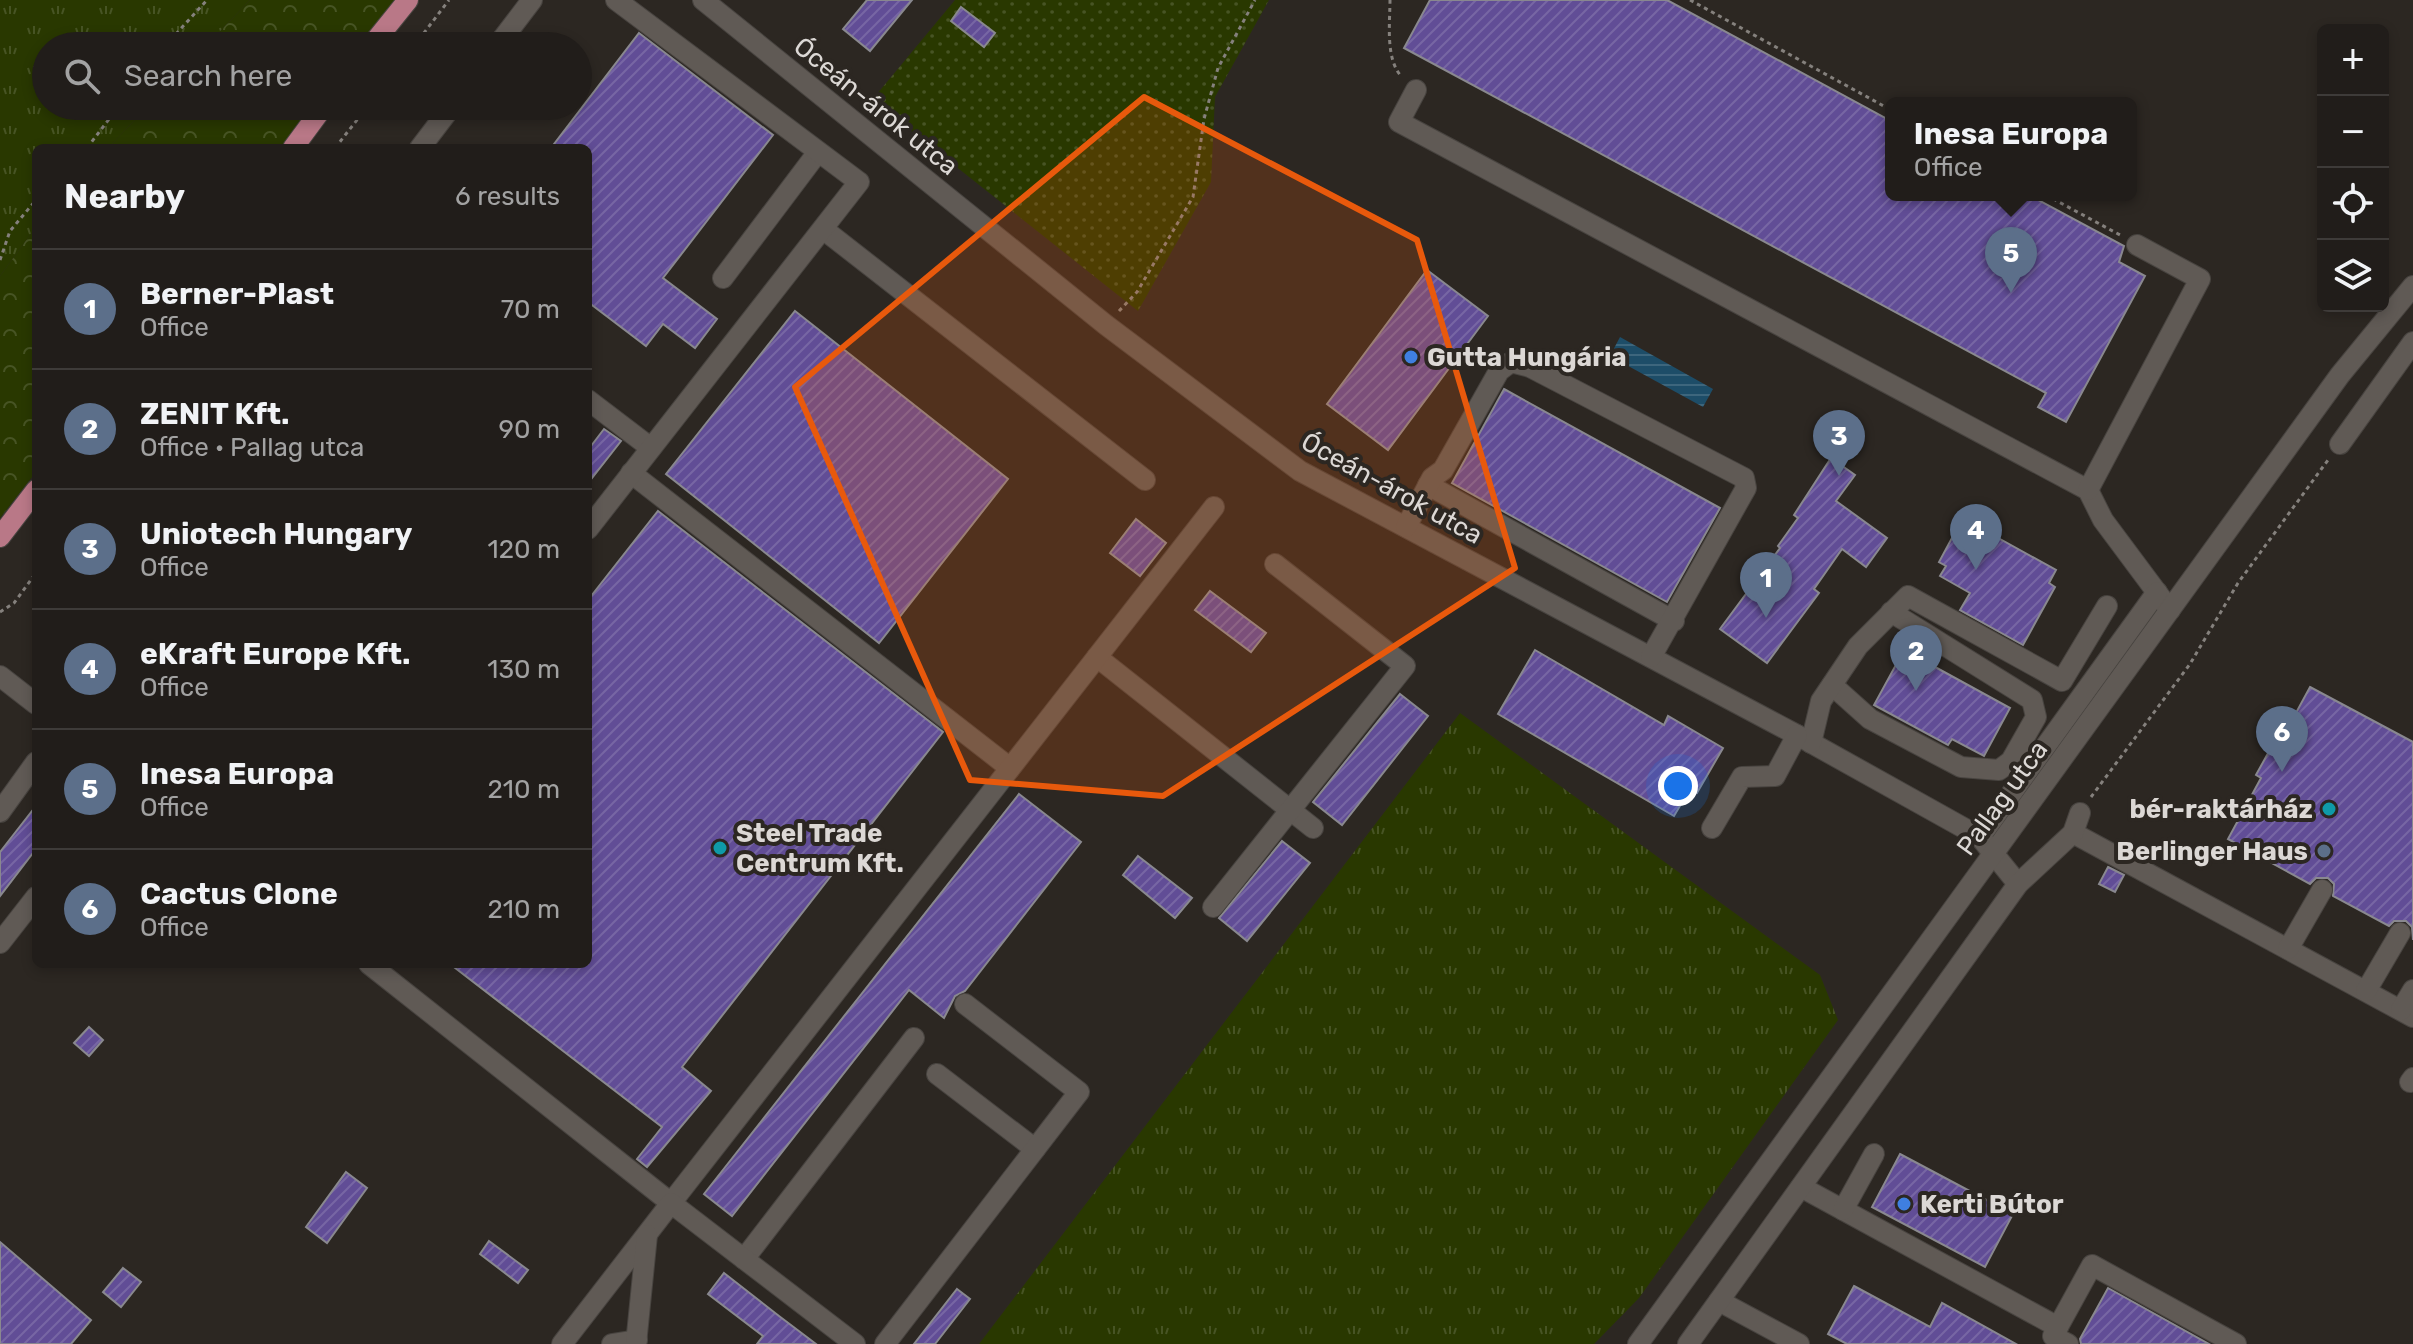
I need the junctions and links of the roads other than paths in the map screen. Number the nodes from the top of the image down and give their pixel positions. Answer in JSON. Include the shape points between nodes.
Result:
{"nodes":[{"id":1,"x":408,"y":0,"type":"edge"},
{"id":2,"x":532,"y":0,"type":"edge"},
{"id":3,"x":616,"y":0,"type":"edge"},
{"id":4,"x":703,"y":0,"type":"edge"},
{"id":5,"x":382,"y":32,"type":"edge"},
{"id":6,"x":508,"y":32,"type":"edge"},
{"id":7,"x":1416,"y":90,"type":"road end"},
{"id":8,"x":314,"y":120,"type":"edge"},
{"id":9,"x":441,"y":120,"type":"edge"},
{"id":10,"x":296,"y":144,"type":"edge"},
{"id":11,"x":423,"y":144,"type":"edge"},
{"id":12,"x":818,"y":152,"type":"junction"},
{"id":13,"x":823,"y":229,"type":"junction"},
{"id":14,"x":2137,"y":245,"type":"road end"},
{"id":15,"x":723,"y":278,"type":"dead end"},
{"id":16,"x":2413,"y":286,"type":"edge"},
{"id":17,"x":2413,"y":342,"type":"edge"},
{"id":18,"x":592,"y":403,"type":"edge"},
{"id":19,"x":2340,"y":444,"type":"road end"},
{"id":20,"x":651,"y":448,"type":"junction"},
{"id":21,"x":631,"y":473,"type":"junction"},
{"id":22,"x":1145,"y":480,"type":"dead end"},
{"id":23,"x":1428,"y":485,"type":"junction"},
{"id":24,"x":2088,"y":490,"type":"junction"},
{"id":25,"x":32,"y":495,"type":"edge"},
{"id":26,"x":1214,"y":507,"type":"dead end"},
{"id":27,"x":592,"y":524,"type":"edge"},
{"id":28,"x":1406,"y":527,"type":"junction"},
{"id":29,"x":0,"y":537,"type":"edge"},
{"id":30,"x":1275,"y":564,"type":"dead end"},
{"id":31,"x":2157,"y":592,"type":"junction"},
{"id":32,"x":2107,"y":606,"type":"dead end"},
{"id":33,"x":2170,"y":610,"type":"junction"},
{"id":34,"x":1891,"y":612,"type":"junction"},
{"id":35,"x":1674,"y":621,"type":"junction"},
{"id":36,"x":1097,"y":657,"type":"junction"},
{"id":37,"x":1651,"y":657,"type":"junction"},
{"id":38,"x":0,"y":676,"type":"edge"},
{"id":39,"x":1832,"y":685,"type":"junction"},
{"id":40,"x":32,"y":701,"type":"edge"},
{"id":41,"x":1804,"y":739,"type":"junction"},
{"id":42,"x":32,"y":768,"type":"edge"},
{"id":43,"x":1010,"y":768,"type":"junction"},
{"id":44,"x":1290,"y":810,"type":"junction"},
{"id":45,"x":0,"y":812,"type":"edge"},
{"id":46,"x":2080,"y":813,"type":"road end"},
{"id":47,"x":1313,"y":828,"type":"dead end"},
{"id":48,"x":1712,"y":828,"type":"dead end"},
{"id":49,"x":2073,"y":833,"type":"junction"},
{"id":50,"x":1980,"y":837,"type":"junction"},
{"id":51,"x":1995,"y":852,"type":"junction"},
{"id":52,"x":2018,"y":884,"type":"junction"},
{"id":53,"x":2322,"y":890,"type":"dead end"},
{"id":54,"x":32,"y":902,"type":"edge"},
{"id":55,"x":1213,"y":907,"type":"dead end"},
{"id":56,"x":2400,"y":933,"type":"dead end"},
{"id":57,"x":0,"y":943,"type":"edge"},
{"id":58,"x":2288,"y":949,"type":"junction"},
{"id":59,"x":374,"y":968,"type":"edge"},
{"id":60,"x":2413,"y":990,"type":"edge"},
{"id":61,"x":2366,"y":991,"type":"junction"},
{"id":62,"x":965,"y":1004,"type":"dead end"},
{"id":63,"x":2407,"y":1014,"type":"edge"},
{"id":64,"x":914,"y":1038,"type":"dead end"},
{"id":65,"x":937,"y":1074,"type":"dead end"},
{"id":66,"x":1035,"y":1149,"type":"junction"},
{"id":67,"x":1874,"y":1154,"type":"dead end"},
{"id":68,"x":1801,"y":1187,"type":"junction"},
{"id":69,"x":671,"y":1203,"type":"junction"},
{"id":70,"x":1843,"y":1210,"type":"junction"},
{"id":71,"x":647,"y":1235,"type":"junction"},
{"id":72,"x":744,"y":1259,"type":"junction"},
{"id":73,"x":1719,"y":1301,"type":"junction"},
{"id":74,"x":2063,"y":1336,"type":"edge"},
{"id":75,"x":637,"y":1342,"type":"edge"},
{"id":76,"x":1693,"y":1342,"type":"edge"},
{"id":77,"x":562,"y":1344,"type":"edge"},
{"id":78,"x":612,"y":1344,"type":"edge"},
{"id":79,"x":855,"y":1344,"type":"edge"},
{"id":80,"x":885,"y":1344,"type":"edge"},
{"id":81,"x":1638,"y":1344,"type":"edge"},
{"id":82,"x":1799,"y":1344,"type":"edge"},
{"id":83,"x":2236,"y":1344,"type":"edge"}],
"edges":[{"from":1,"to":5,"type":"main road"},
{"from":2,"to":6,"type":"street"},
{"from":3,"to":12,"type":"street"},
{"from":4,"to":28,"type":"street","name":"Óceán-árok utca","via":[[1106,325],[1300,471]]},
{"from":7,"to":24,"type":"street","via":[[1399,122]]},
{"from":8,"to":10,"type":"main road"},
{"from":9,"to":11,"type":"street"},
{"from":12,"to":13,"type":"street","via":[[859,182]]},
{"from":12,"to":15,"type":"street"},
{"from":13,"to":20,"type":"street"},
{"from":13,"to":22,"type":"street"},
{"from":14,"to":24,"type":"street","via":[[2200,279]]},
{"from":16,"to":33,"type":"street","name":"Pallag utca","via":[[2340,375]]},
{"from":17,"to":19,"type":"street"},
{"from":18,"to":20,"type":"street"},
{"from":20,"to":21,"type":"street"},
{"from":21,"to":27,"type":"street"},
{"from":21,"to":43,"type":"street"},
{"from":23,"to":28,"type":"street"},
{"from":23,"to":35,"type":"street"},
{"from":23,"to":35,"type":"street","via":[[1443,470],[1499,371],[1511,362],[1744,478],[1746,488]]},
{"from":24,"to":31,"type":"street","via":[[2103,520]]},
{"from":25,"to":29,"type":"main road"},
{"from":26,"to":36,"type":"street"},
{"from":28,"to":37,"type":"street","name":"Óceán-árok utca"},
{"from":30,"to":44,"type":"street","via":[[1405,666]]},
{"from":31,"to":33,"type":"street"},
{"from":31,"to":50,"type":"street"},
{"from":32,"to":34,"type":"street","via":[[2062,681],[1908,596]]},
{"from":33,"to":51,"type":"street","name":"Pallag utca"},
{"from":34,"to":39,"type":"street","via":[[1858,646]]},
{"from":34,"to":39,"type":"street","via":[[2032,700],[2036,717],[2011,761],[1999,770],[1961,767],[1870,719]]},
{"from":35,"to":37,"type":"street"},
{"from":36,"to":43,"type":"street"},
{"from":36,"to":44,"type":"street"},
{"from":37,"to":41,"type":"street","name":"Óceán-árok utca"},
{"from":38,"to":40,"type":"street"},
{"from":39,"to":41,"type":"street"},
{"from":41,"to":48,"type":"street","via":[[1775,776],[1742,777]]},
{"from":41,"to":50,"type":"street","name":"Óceán-árok utca"},
{"from":42,"to":45,"type":"street"},
{"from":43,"to":69,"type":"street"},
{"from":44,"to":47,"type":"street"},
{"from":44,"to":55,"type":"street"},
{"from":46,"to":49,"type":"street"},
{"from":49,"to":52,"type":"street"},
{"from":49,"to":58,"type":"street"},
{"from":50,"to":51,"type":"street","name":"Óceán-árok utca"},
{"from":51,"to":52,"type":"street","name":"Óceán-árok utca"},
{"from":51,"to":81,"type":"street","name":"Pallag utca"},
{"from":52,"to":68,"type":"street"},
{"from":53,"to":58,"type":"street"},
{"from":54,"to":57,"type":"street"},
{"from":56,"to":61,"type":"street"},
{"from":58,"to":61,"type":"street"},
{"from":59,"to":69,"type":"street"},
{"from":60,"to":63,"type":"street"},
{"from":61,"to":63,"type":"street"},
{"from":62,"to":66,"type":"street","via":[[1079,1092]]},
{"from":64,"to":72,"type":"street"},
{"from":65,"to":66,"type":"street"},
{"from":66,"to":80,"type":"street"},
{"from":67,"to":70,"type":"street"},
{"from":68,"to":70,"type":"street"},
{"from":68,"to":73,"type":"street"},
{"from":69,"to":71,"type":"street"},
{"from":69,"to":72,"type":"street"},
{"from":70,"to":74,"type":"street"},
{"from":71,"to":75,"type":"street"},
{"from":71,"to":77,"type":"street"},
{"from":72,"to":79,"type":"street"},
{"from":73,"to":76,"type":"street"},
{"from":73,"to":82,"type":"street"},
{"from":74,"to":83,"type":"street","via":[[2092,1265]]},
{"from":75,"to":78,"type":"street"}]}
